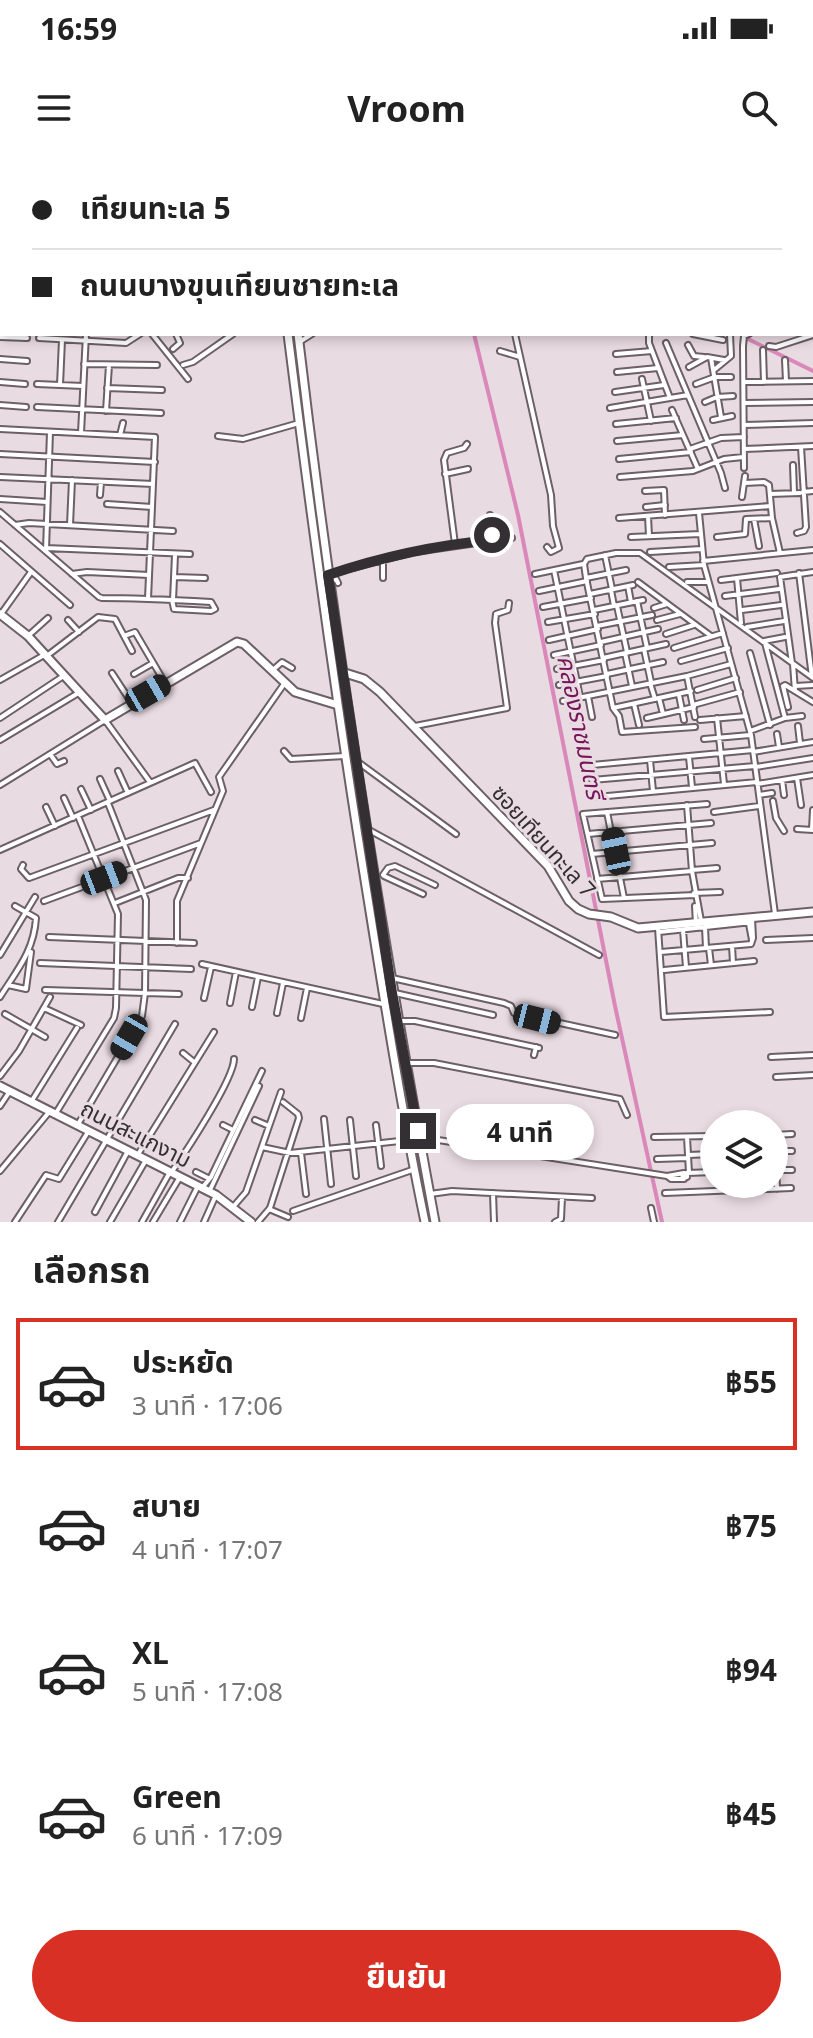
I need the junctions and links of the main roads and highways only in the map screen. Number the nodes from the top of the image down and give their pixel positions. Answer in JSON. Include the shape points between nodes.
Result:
{"nodes":[{"id":1,"x":288,"y":336,"type":"edge"},
{"id":2,"x":298,"y":338,"type":"edge"},
{"id":3,"x":0,"y":614,"type":"edge"},
{"id":4,"x":340,"y":661,"type":"junction"},
{"id":5,"x":330,"y":662,"type":"junction"},
{"id":6,"x":342,"y":672,"type":"junction"},
{"id":7,"x":338,"y":705,"type":"junction"},
{"id":8,"x":813,"y":912,"type":"edge"},
{"id":9,"x":387,"y":1015,"type":"junction"},
{"id":10,"x":398,"y":1020,"type":"junction"},
{"id":11,"x":389,"y":1028,"type":"junction"},
{"id":12,"x":0,"y":1086,"type":"edge"},
{"id":13,"x":251,"y":1222,"type":"edge"},
{"id":14,"x":425,"y":1222,"type":"edge"},
{"id":15,"x":435,"y":1222,"type":"edge"}],
"edges":[{"from":1,"to":5,"type":"main road"},
{"from":2,"to":4,"type":"main road"},
{"from":3,"to":7,"type":"main road","via":[[46,654],[105,720],[237,642],[297,694]]},
{"from":4,"to":5,"type":"main road"},
{"from":4,"to":6,"type":"main road"},
{"from":5,"to":7,"type":"main road"},
{"from":6,"to":8,"type":"main road","name":"ซอยเทียนทะเล 7","via":[[370,683],[548,866],[569,901],[586,914],[659,930]]},
{"from":6,"to":10,"type":"main road"},
{"from":7,"to":9,"type":"main road"},
{"from":9,"to":10,"type":"main road"},
{"from":9,"to":11,"type":"main road"},
{"from":10,"to":11,"type":"main road"},
{"from":10,"to":15,"type":"main road"},
{"from":11,"to":14,"type":"main road"},
{"from":12,"to":13,"type":"main road","name":"ถนนสะแกงาม","via":[[207,1190]]}]}
